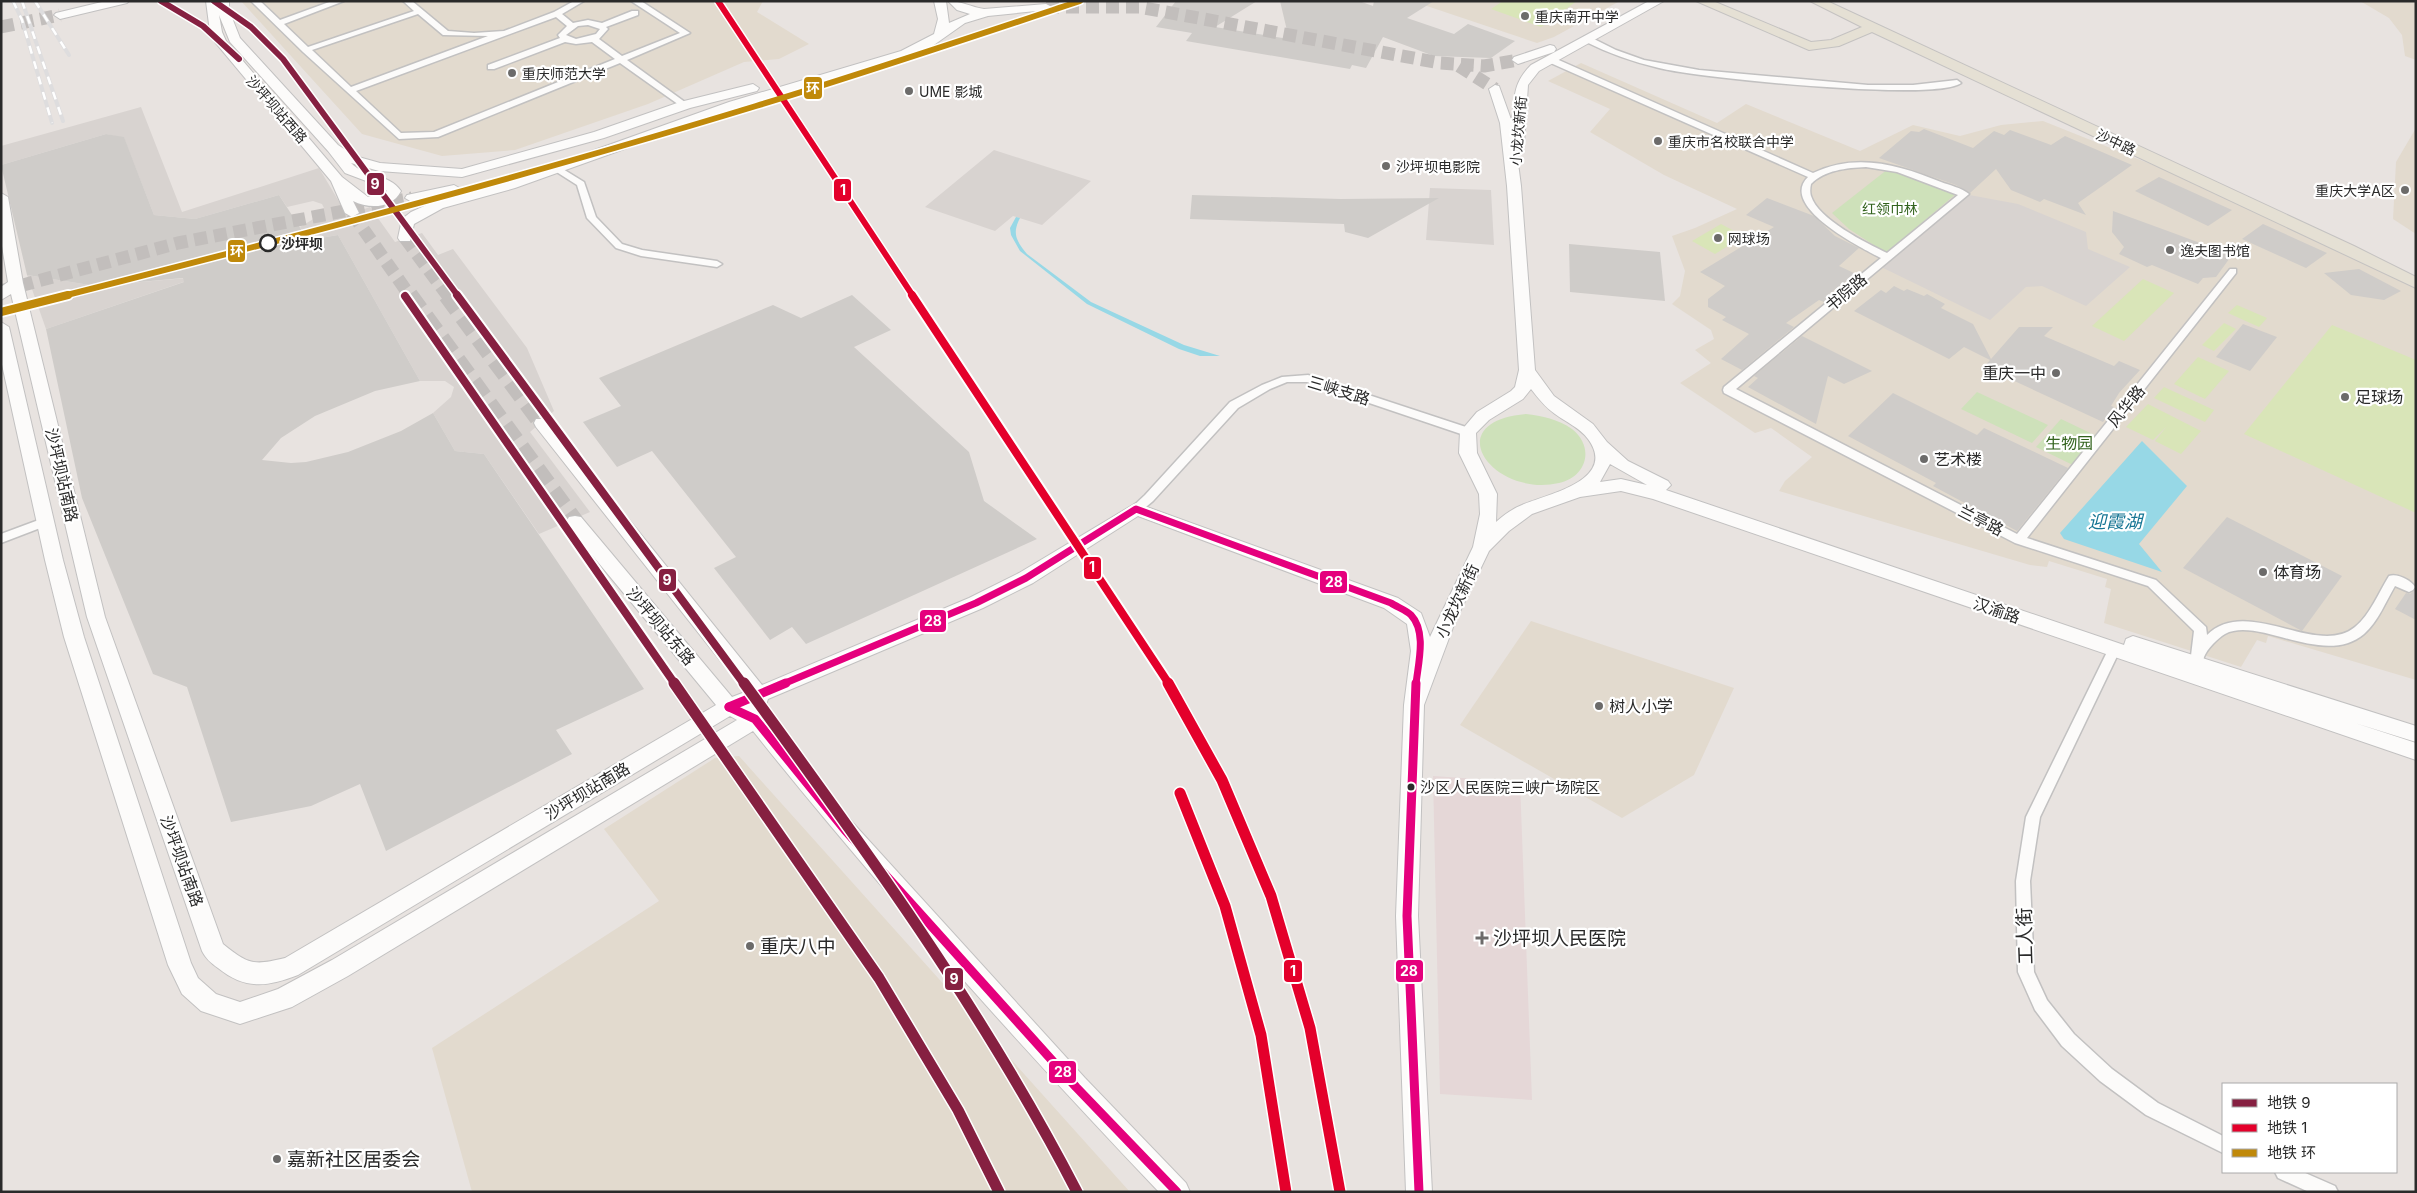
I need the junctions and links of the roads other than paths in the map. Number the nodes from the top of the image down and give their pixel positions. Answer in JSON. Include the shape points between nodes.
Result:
{"nodes":[{"id":1,"x":86,"y":1,"type":"edge"},
{"id":2,"x":123,"y":1,"type":"edge"},
{"id":3,"x":211,"y":1,"type":"edge"},
{"id":4,"x":223,"y":1,"type":"edge"},
{"id":5,"x":255,"y":1,"type":"edge"},
{"id":6,"x":340,"y":1,"type":"edge"},
{"id":7,"x":407,"y":1,"type":"edge"},
{"id":8,"x":580,"y":1,"type":"edge"},
{"id":9,"x":635,"y":1,"type":"edge"},
{"id":10,"x":940,"y":1,"type":"edge"},
{"id":11,"x":954,"y":1,"type":"edge"},
{"id":12,"x":1640,"y":1,"type":"edge"},
{"id":13,"x":1658,"y":1,"type":"edge"},
{"id":14,"x":1702,"y":1,"type":"edge"},
{"id":15,"x":1816,"y":1,"type":"edge"},
{"id":16,"x":1832,"y":1,"type":"edge"},
{"id":17,"x":1046,"y":7,"type":"tunnel mouth"},
{"id":18,"x":420,"y":11,"type":"junction"},
{"id":19,"x":987,"y":12,"type":"junction"},
{"id":20,"x":635,"y":13,"type":"dead end"},
{"id":21,"x":556,"y":14,"type":"junction"},
{"id":22,"x":278,"y":23,"type":"junction"},
{"id":23,"x":572,"y":26,"type":"junction"},
{"id":24,"x":602,"y":26,"type":"junction"},
{"id":25,"x":1873,"y":27,"type":"junction"},
{"id":26,"x":505,"y":33,"type":"junction"},
{"id":27,"x":938,"y":36,"type":"junction"},
{"id":28,"x":565,"y":39,"type":"junction"},
{"id":29,"x":593,"y":39,"type":"junction"},
{"id":30,"x":1587,"y":39,"type":"junction"},
{"id":31,"x":306,"y":50,"type":"junction"},
{"id":32,"x":1549,"y":59,"type":"junction"},
{"id":33,"x":624,"y":60,"type":"junction"},
{"id":34,"x":1518,"y":60,"type":"tunnel mouth"},
{"id":35,"x":874,"y":64,"type":"junction"},
{"id":36,"x":491,"y":67,"type":"dead end"},
{"id":37,"x":1957,"y":83,"type":"dead end"},
{"id":38,"x":1496,"y":89,"type":"tunnel mouth"},
{"id":39,"x":350,"y":90,"type":"junction"},
{"id":40,"x":685,"y":106,"type":"junction"},
{"id":41,"x":333,"y":148,"type":"junction"},
{"id":42,"x":558,"y":169,"type":"junction"},
{"id":43,"x":1813,"y":176,"type":"junction"},
{"id":44,"x":337,"y":180,"type":"junction"},
{"id":45,"x":1514,"y":186,"type":"junction"},
{"id":46,"x":1,"y":197,"type":"edge"},
{"id":47,"x":412,"y":198,"type":"tunnel mouth"},
{"id":48,"x":352,"y":213,"type":"tunnel mouth"},
{"id":49,"x":405,"y":238,"type":"dead end"},
{"id":50,"x":1887,"y":257,"type":"junction"},
{"id":51,"x":717,"y":264,"type":"dead end"},
{"id":52,"x":2233,"y":271,"type":"dead end"},
{"id":53,"x":2416,"y":273,"type":"edge"},
{"id":54,"x":2416,"y":283,"type":"edge"},
{"id":55,"x":6,"y":286,"type":"edge"},
{"id":56,"x":1,"y":327,"type":"edge"},
{"id":57,"x":1527,"y":370,"type":"junction"},
{"id":58,"x":1728,"y":390,"type":"joint"},
{"id":59,"x":542,"y":422,"type":"tunnel mouth"},
{"id":60,"x":1468,"y":432,"type":"junction"},
{"id":61,"x":1601,"y":446,"type":"junction"},
{"id":62,"x":1575,"y":492,"type":"junction"},
{"id":63,"x":1136,"y":509,"type":"junction"},
{"id":64,"x":44,"y":522,"type":"junction"},
{"id":65,"x":575,"y":522,"type":"tunnel mouth"},
{"id":66,"x":1,"y":539,"type":"edge"},
{"id":67,"x":2019,"y":540,"type":"junction"},
{"id":68,"x":1482,"y":547,"type":"junction"},
{"id":69,"x":2409,"y":588,"type":"dead end"},
{"id":70,"x":2114,"y":650,"type":"junction"},
{"id":71,"x":2198,"y":659,"type":"junction"},
{"id":72,"x":758,"y":694,"type":"junction"},
{"id":73,"x":1414,"y":705,"type":"junction"},
{"id":74,"x":729,"y":707,"type":"junction"},
{"id":75,"x":755,"y":719,"type":"junction"},
{"id":76,"x":2416,"y":734,"type":"edge"},
{"id":77,"x":2416,"y":752,"type":"edge"},
{"id":78,"x":2222,"y":1144,"type":"edge"},
{"id":79,"x":2286,"y":1173,"type":"edge"},
{"id":80,"x":1418,"y":1190,"type":"edge"},
{"id":81,"x":1177,"y":1192,"type":"edge"},
{"id":82,"x":2330,"y":1192,"type":"edge"}],
"edges":[{"from":1,"to":2,"type":"main road","via":[[57,12]]},
{"from":3,"to":44,"type":"main road","name":"沙坪坝站西路","via":[[221,42]]},
{"from":4,"to":41,"type":"main road","name":"沙坪坝站西路","via":[[223,10],[234,39]]},
{"from":5,"to":22,"type":"street"},
{"from":6,"to":22,"type":"street"},
{"from":7,"to":18,"type":"street"},
{"from":8,"to":21,"type":"street"},
{"from":9,"to":33,"type":"street","via":[[686,33]]},
{"from":10,"to":27,"type":"main road","via":[[944,20],[943,30]]},
{"from":11,"to":19,"type":"main road","via":[[961,8]]},
{"from":12,"to":34,"type":"main road","via":[[1560,44]]},
{"from":13,"to":30,"type":"main road"},
{"from":14,"to":25,"type":"main road","via":[[1809,46],[1836,44]]},
{"from":15,"to":25,"type":"main road","name":"沙中路"},
{"from":16,"to":53,"type":"main road","name":"沙中路","via":[[2296,214]]},
{"from":17,"to":19,"type":"main road"},
{"from":18,"to":26,"type":"street","via":[[446,33]]},
{"from":18,"to":31,"type":"street"},
{"from":19,"to":27,"type":"main road","via":[[960,21]]},
{"from":20,"to":24,"type":"street"},
{"from":21,"to":23,"type":"street"},
{"from":21,"to":26,"type":"street"},
{"from":22,"to":31,"type":"street"},
{"from":23,"to":24,"type":"street","via":[[583,23]]},
{"from":23,"to":28,"type":"street","via":[[564,30],[562,35]]},
{"from":24,"to":29,"type":"street","via":[[603,32]]},
{"from":25,"to":54,"type":"main road","name":"沙中路"},
{"from":26,"to":39,"type":"street"},
{"from":27,"to":35,"type":"main road","via":[[927,44]]},
{"from":28,"to":29,"type":"street"},
{"from":28,"to":36,"type":"street"},
{"from":29,"to":33,"type":"street"},
{"from":30,"to":32,"type":"main road"},
{"from":30,"to":37,"type":"street","via":[[1622,56],[1652,64],[1735,76],[1874,87],[1929,87]]},
{"from":31,"to":39,"type":"street"},
{"from":32,"to":43,"type":"street"},
{"from":32,"to":45,"type":"main road","name":"小龙坎新街","via":[[1526,77],[1522,86]]},
{"from":33,"to":39,"type":"street","via":[[435,135],[399,136]]},
{"from":33,"to":40,"type":"street"},
{"from":35,"to":40,"type":"main road","name":"沙坪坝站西路","via":[[721,95]]},
{"from":35,"to":42,"type":"main road","via":[[734,105]]},
{"from":35,"to":47,"type":"main road","via":[[728,100],[551,161],[479,183]]},
{"from":38,"to":45,"type":"main road","name":"小龙坎新街","via":[[1506,123]]},
{"from":40,"to":41,"type":"main road","name":"沙坪坝站西路","via":[[599,135],[462,173],[380,167],[350,159]]},
{"from":41,"to":44,"type":"main road","via":[[352,171],[386,183],[394,191],[387,199],[365,202]]},
{"from":42,"to":49,"type":"main road","via":[[438,205],[407,222]]},
{"from":42,"to":51,"type":"street","via":[[581,184],[592,218],[619,246],[641,253]]},
{"from":43,"to":50,"type":"street","via":[[1806,184],[1806,198],[1814,208],[1860,244]]},
{"from":43,"to":50,"type":"street","name":"书院路","via":[[1851,163],[1884,164],[1964,194]]},
{"from":44,"to":48,"type":"main road","name":"沙坪坝站西路"},
{"from":45,"to":57,"type":"main road","name":"小龙坎新街"},
{"from":46,"to":55,"type":"main road","name":"沙坪坝站南路"},
{"from":50,"to":58,"type":"street","name":"书院路"},
{"from":52,"to":67,"type":"street","name":"风华路"},
{"from":55,"to":74,"type":"main road","name":"沙坪坝站南路","via":[[96,617],[214,951],[240,972],[265,974],[290,967]]},
{"from":56,"to":64,"type":"main road","name":"沙坪坝站南路"},
{"from":57,"to":60,"type":"main road","name":"小龙坎新街","via":[[1523,388],[1517,395],[1483,416]]},
{"from":57,"to":61,"type":"main road","name":"小龙坎新街","via":[[1548,400],[1586,428]]},
{"from":58,"to":67,"type":"street","name":"兰亭路"},
{"from":59,"to":72,"type":"main road","name":"沙坪坝站东路"},
{"from":60,"to":63,"type":"street","name":"三峡支路","via":[[1308,378],[1286,380],[1234,404]]},
{"from":60,"to":68,"type":"main road","name":"小龙坎新街","via":[[1468,453],[1488,494],[1489,514]]},
{"from":61,"to":62,"type":"main road","name":"小龙坎新街","via":[[1603,468]]},
{"from":61,"to":71,"type":"main road","name":"汉渝路","via":[[1622,465],[1666,487],[2112,638]]},
{"from":62,"to":68,"type":"main road","name":"小龙坎新街","via":[[1513,517]]},
{"from":62,"to":70,"type":"main road","name":"汉渝路","via":[[1621,485],[1656,493]]},
{"from":63,"to":72,"type":"main road","name":"沙坪坝站南路","via":[[1026,578],[976,603]]},
{"from":63,"to":73,"type":"main road","via":[[1391,604],[1410,614],[1417,623],[1420,640]]},
{"from":64,"to":66,"type":"street"},
{"from":64,"to":75,"type":"main road","name":"沙坪坝站南路","via":[[74,637],[180,965],[190,986],[210,1003],[240,1013],[284,999],[340,968]]},
{"from":65,"to":74,"type":"main road","name":"沙坪坝站东路"},
{"from":67,"to":71,"type":"street","name":"兰亭路","via":[[2152,584],[2201,630]]},
{"from":68,"to":73,"type":"main road","name":"小龙坎新街","via":[[1445,622]]},
{"from":69,"to":71,"type":"street","via":[[2393,580],[2359,632],[2339,640],[2316,640],[2254,627],[2228,627],[2218,632]]},
{"from":70,"to":77,"type":"main road","name":"汉渝路"},
{"from":70,"to":78,"type":"street","name":"工人街","via":[[2033,817],[2023,881],[2026,972],[2041,1005],[2057,1026],[2106,1075],[2152,1108]]},
{"from":71,"to":76,"type":"main road","name":"汉渝路"},
{"from":72,"to":74,"type":"main road","name":"沙坪坝站南路"},
{"from":72,"to":75,"type":"main road"},
{"from":73,"to":80,"type":"main road","name":"小龙坎新街","via":[[1407,916]]},
{"from":74,"to":75,"type":"main road","name":"沙坪坝站东路"},
{"from":75,"to":81,"type":"main road","name":"沙坪坝站东路","via":[[845,830],[1076,1087]]},
{"from":79,"to":82,"type":"street"}]}
